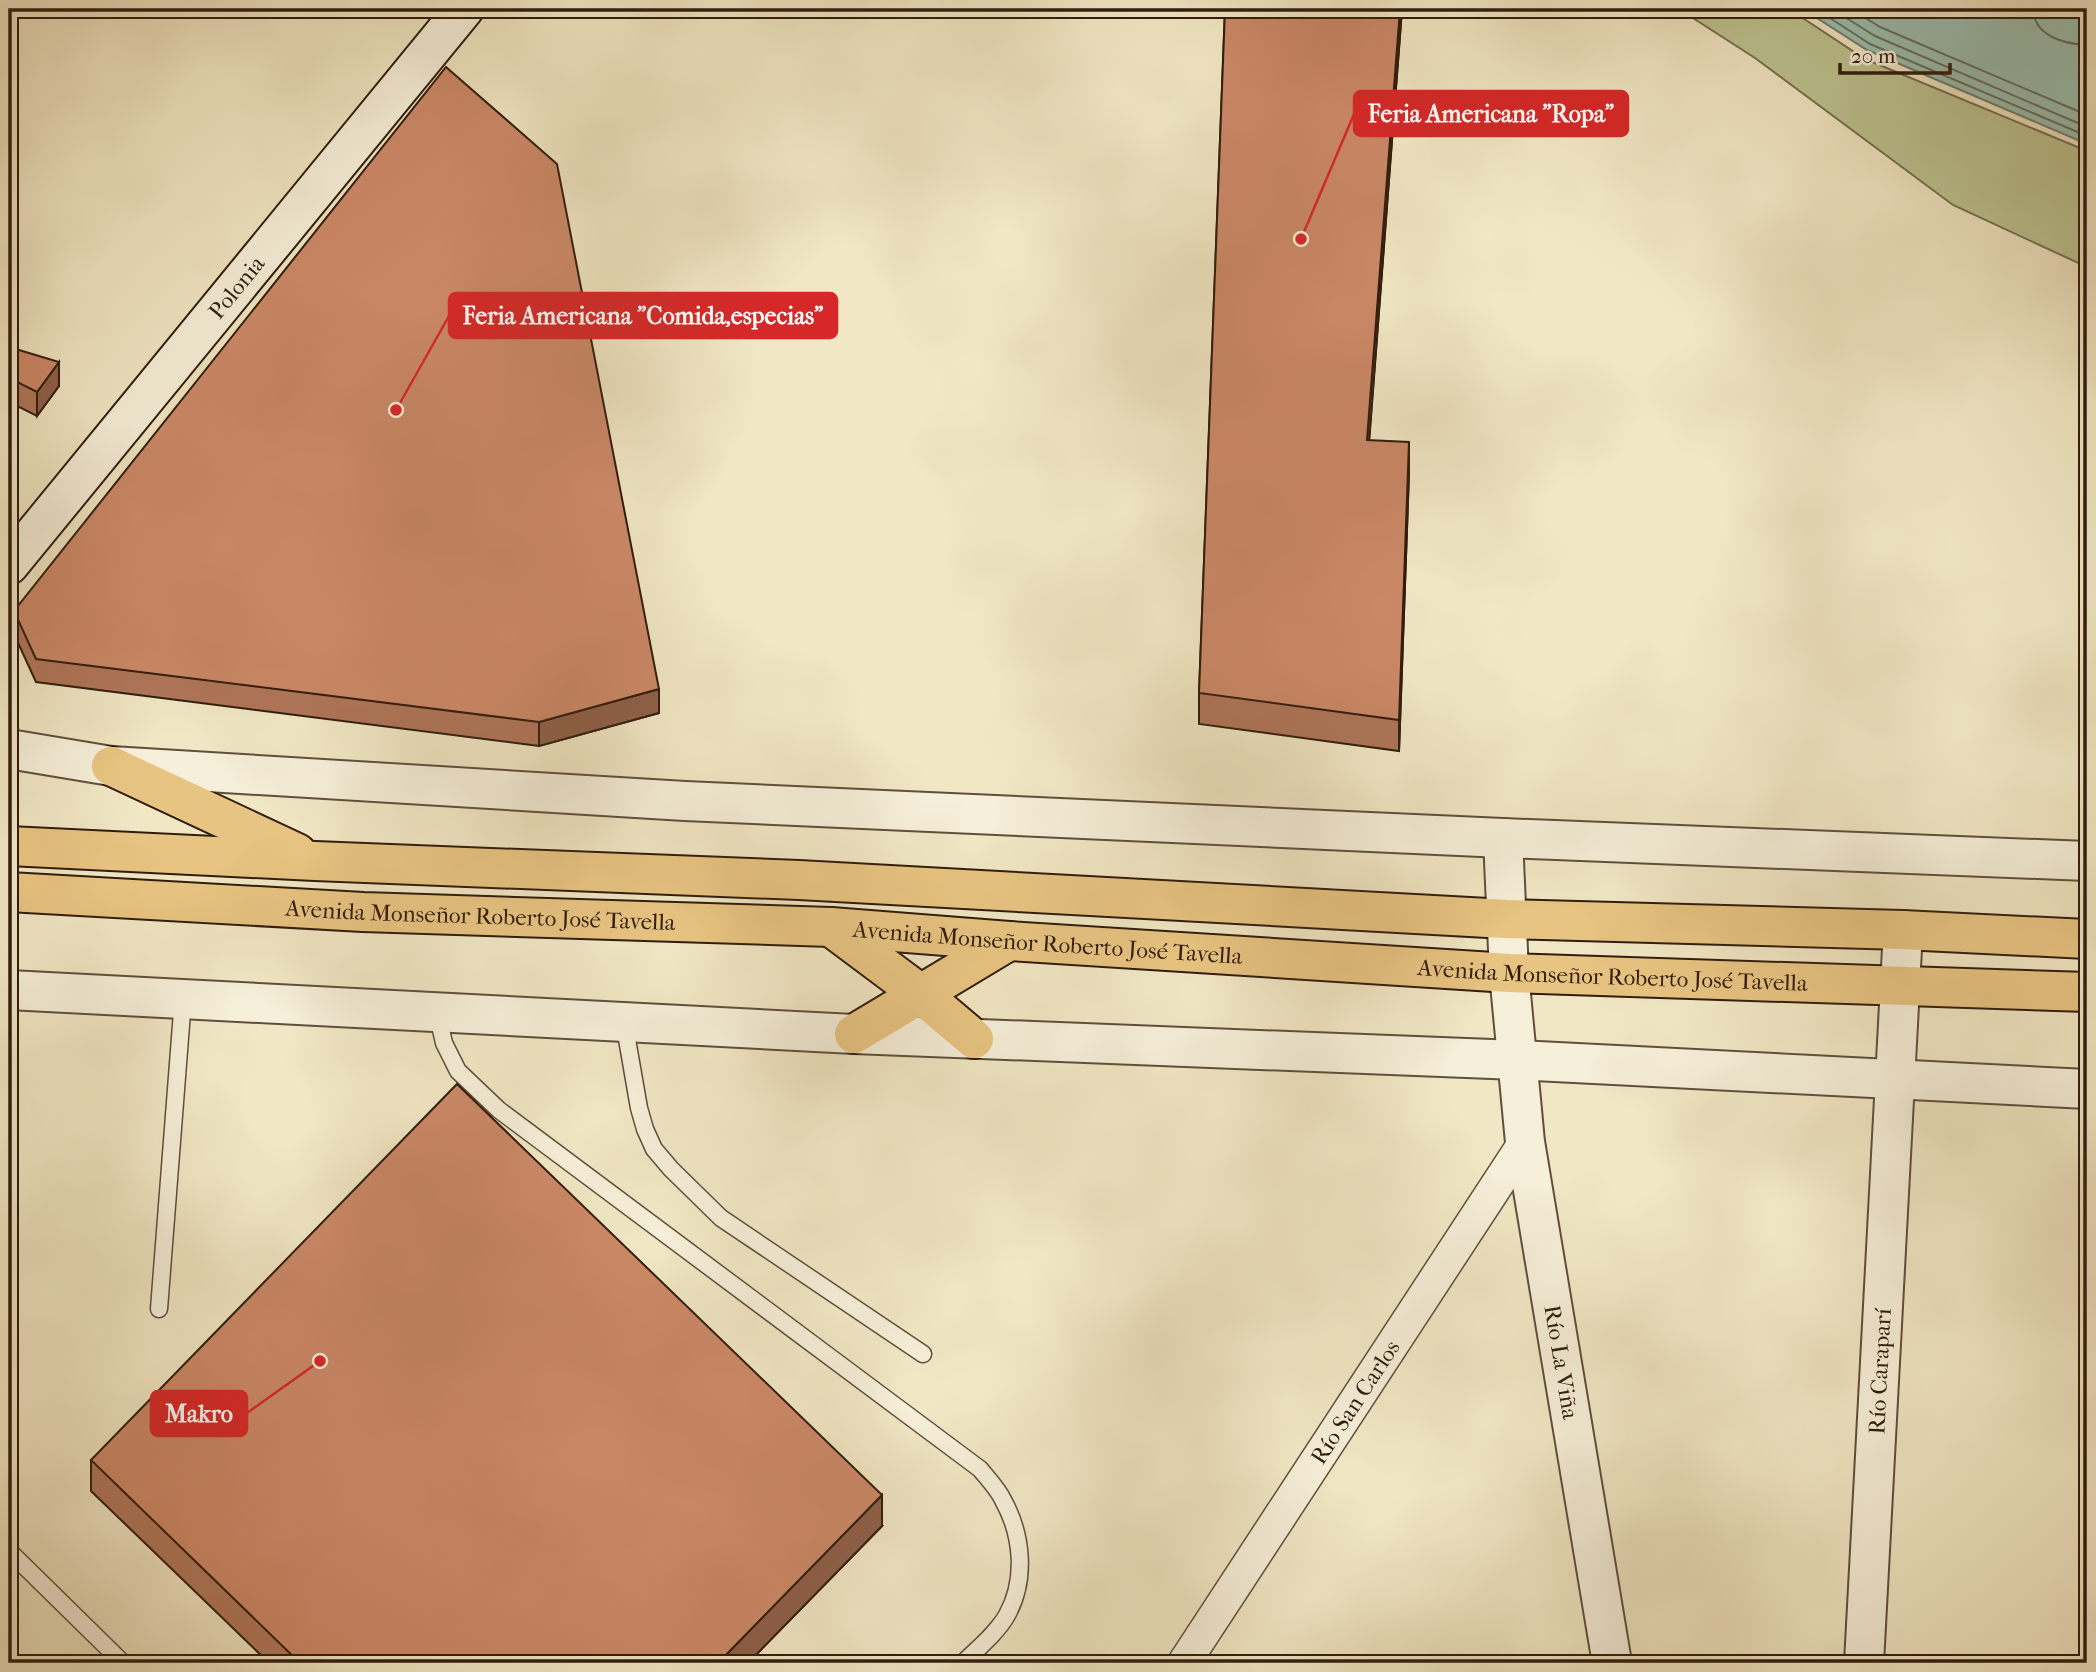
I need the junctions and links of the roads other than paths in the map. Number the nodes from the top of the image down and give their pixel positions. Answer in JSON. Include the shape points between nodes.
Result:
{"nodes":[{"id":1,"x":464,"y":9,"type":"edge"},
{"id":2,"x":9,"y":565,"type":"edge"},
{"id":3,"x":9,"y":748,"type":"edge"},
{"id":4,"x":111,"y":766,"type":"junction"},
{"id":5,"x":1503,"y":838,"type":"junction"},
{"id":6,"x":9,"y":846,"type":"edge"},
{"id":7,"x":314,"y":861,"type":"junction"},
{"id":8,"x":2087,"y":861,"type":"edge"},
{"id":9,"x":9,"y":892,"type":"edge"},
{"id":10,"x":1506,"y":919,"type":"junction"},
{"id":11,"x":831,"y":927,"type":"junction"},
{"id":12,"x":1903,"y":930,"type":"junction"},
{"id":13,"x":2087,"y":939,"type":"edge"},
{"id":14,"x":1009,"y":941,"type":"junction"},
{"id":15,"x":1509,"y":973,"type":"junction"},
{"id":16,"x":1902,"y":987,"type":"junction"},
{"id":17,"x":9,"y":990,"type":"edge"},
{"id":18,"x":2087,"y":992,"type":"edge"},
{"id":19,"x":922,"y":995,"type":"junction"},
{"id":20,"x":183,"y":999,"type":"junction"},
{"id":21,"x":437,"y":1012,"type":"junction"},
{"id":22,"x":624,"y":1022,"type":"junction"},
{"id":23,"x":854,"y":1034,"type":"junction"},
{"id":24,"x":974,"y":1039,"type":"junction"},
{"id":25,"x":1517,"y":1060,"type":"junction"},
{"id":26,"x":1896,"y":1080,"type":"junction"},
{"id":27,"x":2087,"y":1089,"type":"edge"},
{"id":28,"x":1525,"y":1142,"type":"junction"},
{"id":29,"x":159,"y":1309,"type":"dead end"},
{"id":30,"x":923,"y":1354,"type":"dead end"},
{"id":31,"x":9,"y":1551,"type":"edge"},
{"id":32,"x":123,"y":1663,"type":"edge"},
{"id":33,"x":963,"y":1663,"type":"edge"},
{"id":34,"x":1184,"y":1663,"type":"edge"},
{"id":35,"x":1612,"y":1663,"type":"edge"},
{"id":36,"x":1864,"y":1663,"type":"edge"}],
"edges":[{"from":1,"to":2,"type":"street","name":"Polonia"},
{"from":3,"to":4,"type":"street"},
{"from":4,"to":5,"type":"street","via":[[685,800]]},
{"from":4,"to":7,"type":"highway"},
{"from":5,"to":8,"type":"street"},
{"from":5,"to":10,"type":"street","name":"Río La Viña"},
{"from":6,"to":7,"type":"highway","name":"Avenida Monseñor Roberto José Tavella"},
{"from":7,"to":10,"type":"highway","name":"Avenida Monseñor Roberto José Tavella","via":[[799,880]]},
{"from":9,"to":11,"type":"highway","name":"Avenida Monseñor Roberto José Tavella","via":[[363,912]]},
{"from":10,"to":12,"type":"highway","name":"Avenida Monseñor Roberto José Tavella"},
{"from":10,"to":15,"type":"street","name":"Río La Viña"},
{"from":11,"to":14,"type":"highway","name":"Avenida Monseñor Roberto José Tavella"},
{"from":11,"to":19,"type":"highway"},
{"from":12,"to":13,"type":"highway","name":"Avenida Monseñor Roberto José Tavella"},
{"from":12,"to":16,"type":"street","name":"Río Caraparí"},
{"from":14,"to":15,"type":"highway","name":"Avenida Monseñor Roberto José Tavella"},
{"from":14,"to":19,"type":"highway"},
{"from":15,"to":16,"type":"highway","name":"Avenida Monseñor Roberto José Tavella"},
{"from":15,"to":25,"type":"street","name":"Río La Viña"},
{"from":16,"to":18,"type":"highway","name":"Avenida Monseñor Roberto José Tavella"},
{"from":16,"to":26,"type":"street","name":"Río Caraparí"},
{"from":17,"to":20,"type":"street"},
{"from":19,"to":23,"type":"highway"},
{"from":19,"to":24,"type":"highway"},
{"from":20,"to":21,"type":"street"},
{"from":20,"to":29,"type":"lane"},
{"from":21,"to":22,"type":"street"},
{"from":21,"to":33,"type":"lane","via":[[444,1043],[458,1071],[499,1110],[980,1469],[1002,1497],[1016,1526],[1020,1558],[1017,1590],[1006,1616]]},
{"from":22,"to":23,"type":"street"},
{"from":22,"to":30,"type":"lane","via":[[645,1129],[654,1149],[684,1183],[721,1219]]},
{"from":23,"to":24,"type":"street"},
{"from":24,"to":25,"type":"street"},
{"from":25,"to":26,"type":"street"},
{"from":25,"to":28,"type":"street","name":"Río La Viña"},
{"from":26,"to":27,"type":"street"},
{"from":26,"to":36,"type":"street","name":"Río Caraparí"},
{"from":28,"to":34,"type":"street","name":"Río San Carlos"},
{"from":28,"to":35,"type":"street","name":"Río La Viña"},
{"from":31,"to":32,"type":"lane"}]}
